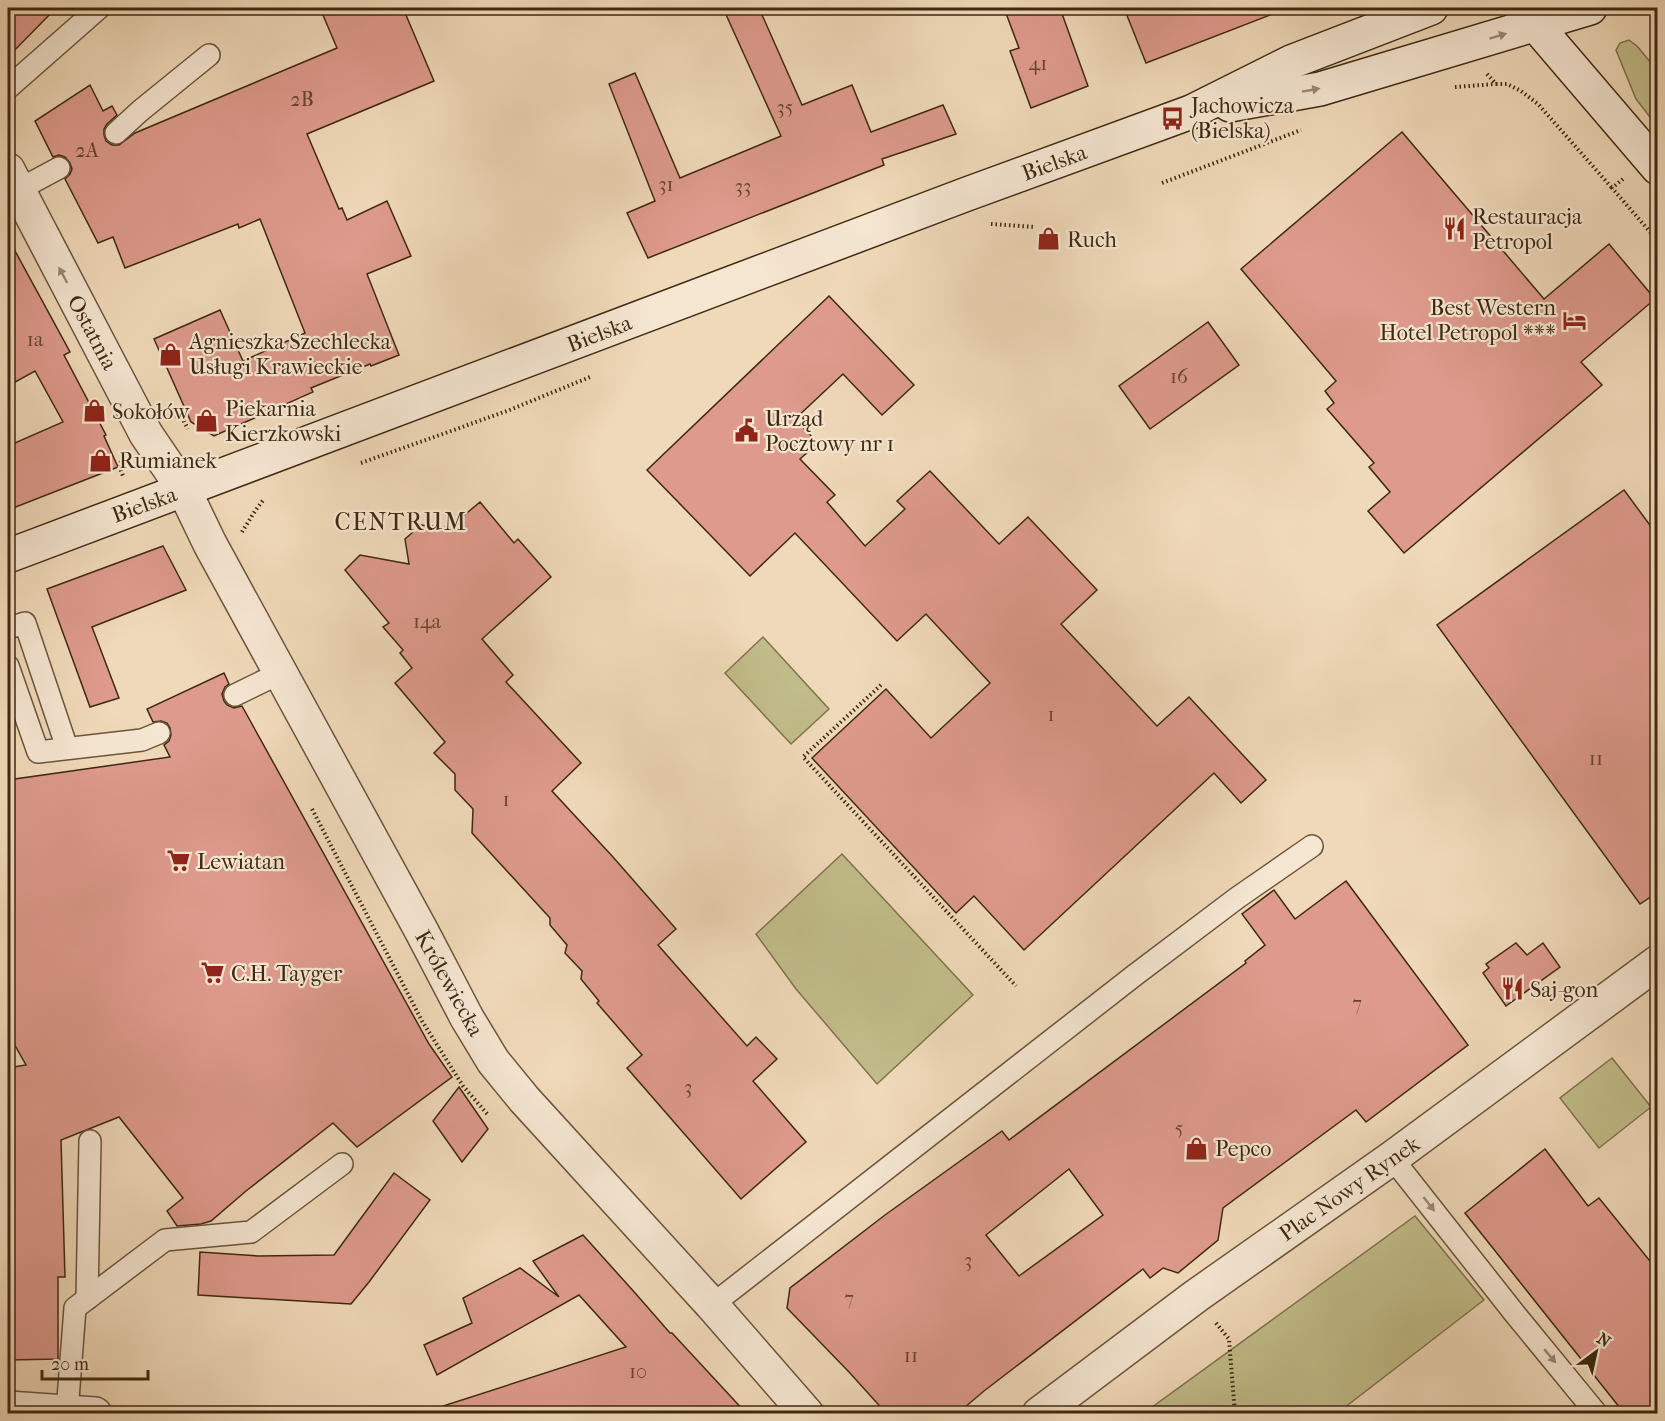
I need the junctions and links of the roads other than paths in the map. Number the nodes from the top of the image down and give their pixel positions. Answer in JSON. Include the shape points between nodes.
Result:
{"nodes":[{"id":1,"x":99,"y":8,"type":"edge"},
{"id":2,"x":1431,"y":8,"type":"edge"},
{"id":3,"x":1590,"y":8,"type":"edge"},
{"id":4,"x":1397,"y":16,"type":"edge"},
{"id":5,"x":1528,"y":16,"type":"edge"},
{"id":6,"x":209,"y":56,"type":"dead end"},
{"id":7,"x":8,"y":88,"type":"edge"},
{"id":8,"x":1191,"y":112,"type":"junction"},
{"id":9,"x":116,"y":133,"type":"dead end"},
{"id":10,"x":59,"y":168,"type":"dead end"},
{"id":11,"x":1658,"y":168,"type":"edge"},
{"id":12,"x":13,"y":180,"type":"edge"},
{"id":13,"x":184,"y":490,"type":"junction"},
{"id":14,"x":8,"y":556,"type":"edge"},
{"id":15,"x":8,"y":628,"type":"edge"},
{"id":16,"x":8,"y":666,"type":"edge"},
{"id":17,"x":280,"y":673,"type":"junction"},
{"id":18,"x":235,"y":695,"type":"dead end"},
{"id":19,"x":159,"y":733,"type":"dead end"},
{"id":20,"x":67,"y":748,"type":"junction"},
{"id":21,"x":1312,"y":846,"type":"dead end"},
{"id":22,"x":1658,"y":962,"type":"edge"},
{"id":23,"x":90,"y":1141,"type":"dead end"},
{"id":24,"x":1392,"y":1158,"type":"junction"},
{"id":25,"x":342,"y":1164,"type":"dead end"},
{"id":26,"x":87,"y":1299,"type":"junction"},
{"id":27,"x":712,"y":1305,"type":"junction"},
{"id":28,"x":20,"y":1410,"type":"edge"},
{"id":29,"x":81,"y":1413,"type":"edge"},
{"id":30,"x":807,"y":1413,"type":"edge"},
{"id":31,"x":1040,"y":1413,"type":"edge"},
{"id":32,"x":1598,"y":1413,"type":"edge"}],
"edges":[{"from":1,"to":7,"type":"lane"},
{"from":2,"to":4,"type":"street","name":"Bielska"},
{"from":3,"to":5,"type":"street","name":"Bielska"},
{"from":4,"to":8,"type":"street","name":"Bielska"},
{"from":8,"to":5,"type":"street","name":"Bielska","one_way":true,"via":[[1320,89],[1461,47]]},
{"from":5,"to":11,"type":"street"},
{"from":6,"to":9,"type":"lane"},
{"from":8,"to":13,"type":"street","name":"Bielska"},
{"from":10,"to":12,"type":"lane"},
{"from":13,"to":12,"type":"street","name":"Ostatnia","one_way":true,"via":[[146,434]]},
{"from":13,"to":14,"type":"street","name":"Bielska"},
{"from":13,"to":17,"type":"street","name":"Królewiecka"},
{"from":15,"to":20,"type":"lane","via":[[25,623]]},
{"from":16,"to":20,"type":"lane","via":[[38,752]]},
{"from":17,"to":18,"type":"lane"},
{"from":17,"to":27,"type":"street","name":"Królewiecka","via":[[493,1061]]},
{"from":19,"to":20,"type":"lane","via":[[142,740]]},
{"from":21,"to":27,"type":"lane","via":[[1135,975]]},
{"from":22,"to":24,"type":"street","name":"Plac Nowy Rynek"},
{"from":23,"to":26,"type":"lane"},
{"from":24,"to":31,"type":"street","name":"Plac Nowy Rynek","via":[[1196,1296]]},
{"from":24,"to":32,"type":"lane","one_way":true},
{"from":25,"to":26,"type":"lane","via":[[251,1232],[165,1240]]},
{"from":26,"to":29,"type":"lane","via":[[75,1308]]},
{"from":27,"to":30,"type":"street","name":"Królewiecka"},
{"from":28,"to":29,"type":"street"}]}
